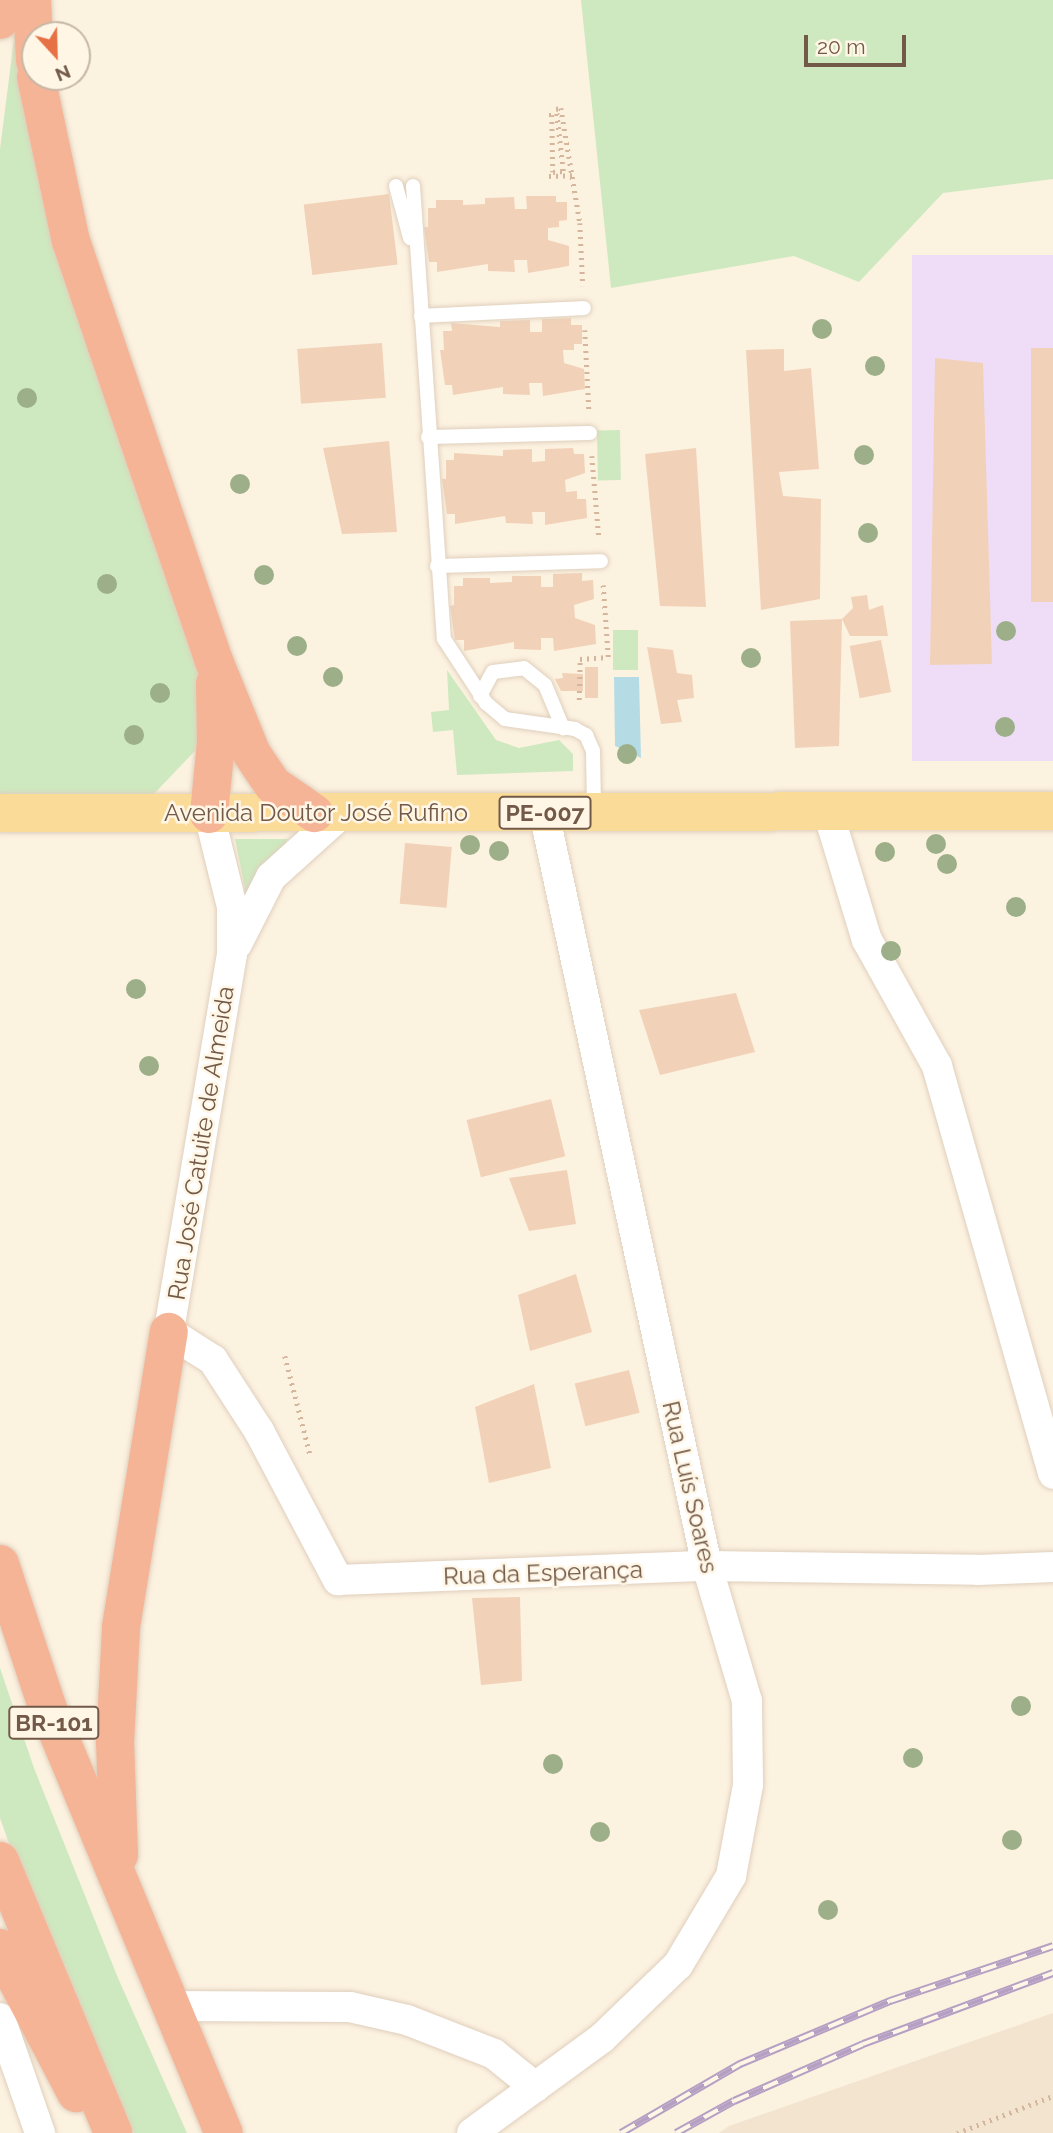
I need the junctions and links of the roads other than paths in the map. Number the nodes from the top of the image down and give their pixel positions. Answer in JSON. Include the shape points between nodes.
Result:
{"nodes":[{"id":1,"x":4,"y":0,"type":"edge"},
{"id":2,"x":32,"y":0,"type":"edge"},
{"id":3,"x":0,"y":20,"type":"edge"},
{"id":4,"x":33,"y":21,"type":"edge"},
{"id":5,"x":39,"y":91,"type":"edge"},
{"id":6,"x":396,"y":186,"type":"dead end"},
{"id":7,"x":413,"y":186,"type":"dead end"},
{"id":8,"x":418,"y":270,"type":"junction"},
{"id":9,"x":584,"y":308,"type":"road end"},
{"id":10,"x":421,"y":316,"type":"junction"},
{"id":11,"x":590,"y":433,"type":"road end"},
{"id":12,"x":428,"y":437,"type":"junction"},
{"id":13,"x":601,"y":561,"type":"road end"},
{"id":14,"x":437,"y":566,"type":"junction"},
{"id":15,"x":215,"y":661,"type":"junction"},
{"id":16,"x":480,"y":696,"type":"junction"},
{"id":17,"x":563,"y":728,"type":"junction"},
{"id":18,"x":1053,"y":811,"type":"edge"},
{"id":19,"x":594,"y":812,"type":"junction"},
{"id":20,"x":828,"y":812,"type":"junction"},
{"id":21,"x":10,"y":813,"type":"edge"},
{"id":22,"x":328,"y":813,"type":"junction"},
{"id":23,"x":544,"y":813,"type":"junction"},
{"id":24,"x":209,"y":814,"type":"junction"},
{"id":25,"x":232,"y":954,"type":"junction"},
{"id":26,"x":169,"y":1332,"type":"junction"},
{"id":27,"x":1053,"y":1474,"type":"edge"},
{"id":28,"x":0,"y":1564,"type":"edge"},
{"id":29,"x":707,"y":1566,"type":"junction"},
{"id":30,"x":1053,"y":1566,"type":"edge"},
{"id":31,"x":0,"y":1861,"type":"edge"},
{"id":32,"x":120,"y":1878,"type":"junction"},
{"id":33,"x":0,"y":1948,"type":"edge"},
{"id":34,"x":172,"y":2006,"type":"junction"},
{"id":35,"x":0,"y":2018,"type":"edge"},
{"id":36,"x":535,"y":2087,"type":"junction"},
{"id":37,"x":40,"y":2133,"type":"edge"},
{"id":38,"x":113,"y":2133,"type":"edge"},
{"id":39,"x":224,"y":2133,"type":"edge"},
{"id":40,"x":472,"y":2133,"type":"edge"}],
"edges":[{"from":1,"to":3,"type":"highway"},
{"from":2,"to":4,"type":"highway"},
{"from":5,"to":15,"type":"highway","via":[[71,241]]},
{"from":6,"to":8,"type":"lane"},
{"from":7,"to":8,"type":"lane"},
{"from":8,"to":10,"type":"lane"},
{"from":9,"to":10,"type":"lane"},
{"from":10,"to":12,"type":"lane"},
{"from":11,"to":12,"type":"lane"},
{"from":12,"to":14,"type":"lane"},
{"from":13,"to":14,"type":"lane"},
{"from":14,"to":16,"type":"lane","via":[[444,639]]},
{"from":15,"to":22,"type":"highway","via":[[252,754],[272,785]]},
{"from":15,"to":24,"type":"highway","via":[[216,742]]},
{"from":16,"to":17,"type":"lane","via":[[505,719]]},
{"from":16,"to":17,"type":"lane","via":[[493,672],[524,668],[545,685]]},
{"from":17,"to":19,"type":"lane","via":[[578,730],[593,751]]},
{"from":18,"to":20,"type":"main road","name":"Avenida Doutor José Rufino","number":"PE-007"},
{"from":19,"to":20,"type":"main road","name":"Avenida Doutor José Rufino","number":"PE-007"},
{"from":19,"to":23,"type":"main road","name":"Avenida Doutor José Rufino","number":"PE-007"},
{"from":20,"to":27,"type":"street","via":[[867,940],[937,1066]]},
{"from":21,"to":24,"type":"main road","name":"Avenida Doutor José Rufino","number":"PE-007"},
{"from":22,"to":23,"type":"main road","name":"Avenida Doutor José Rufino","number":"PE-007"},
{"from":22,"to":24,"type":"main road","name":"Avenida Doutor José Rufino","number":"PE-007"},
{"from":22,"to":25,"type":"street","name":"Rua José Catuite de Almeida","via":[[271,877]]},
{"from":23,"to":29,"type":"street","name":"Rua Luís Soares"},
{"from":24,"to":25,"type":"street","name":"Rua José Catuite de Almeida","via":[[232,907]]},
{"from":25,"to":26,"type":"street","name":"Rua José Catuite de Almeida"},
{"from":26,"to":29,"type":"street","name":"Rua da Esperança","via":[[213,1360],[259,1431],[338,1580]]},
{"from":26,"to":32,"type":"highway","via":[[121,1626],[115,1743]]},
{"from":28,"to":32,"type":"highway","number":"BR-101","via":[[48,1709]]},
{"from":29,"to":30,"type":"street","name":"Rua da Esperança","via":[[978,1570]]},
{"from":29,"to":36,"type":"street","name":"Rua Luís Soares","via":[[747,1701],[748,1785],[731,1876],[678,1965],[601,2039]]},
{"from":31,"to":38,"type":"highway"},
{"from":32,"to":34,"type":"highway","number":"BR-101"},
{"from":33,"to":38,"type":"highway","via":[[64,2076]]},
{"from":34,"to":36,"type":"street","via":[[350,2007],[407,2020],[494,2054]]},
{"from":34,"to":39,"type":"highway","number":"BR-101"},
{"from":35,"to":37,"type":"street"},
{"from":36,"to":40,"type":"street","name":"Rua Luís Soares"}]}
